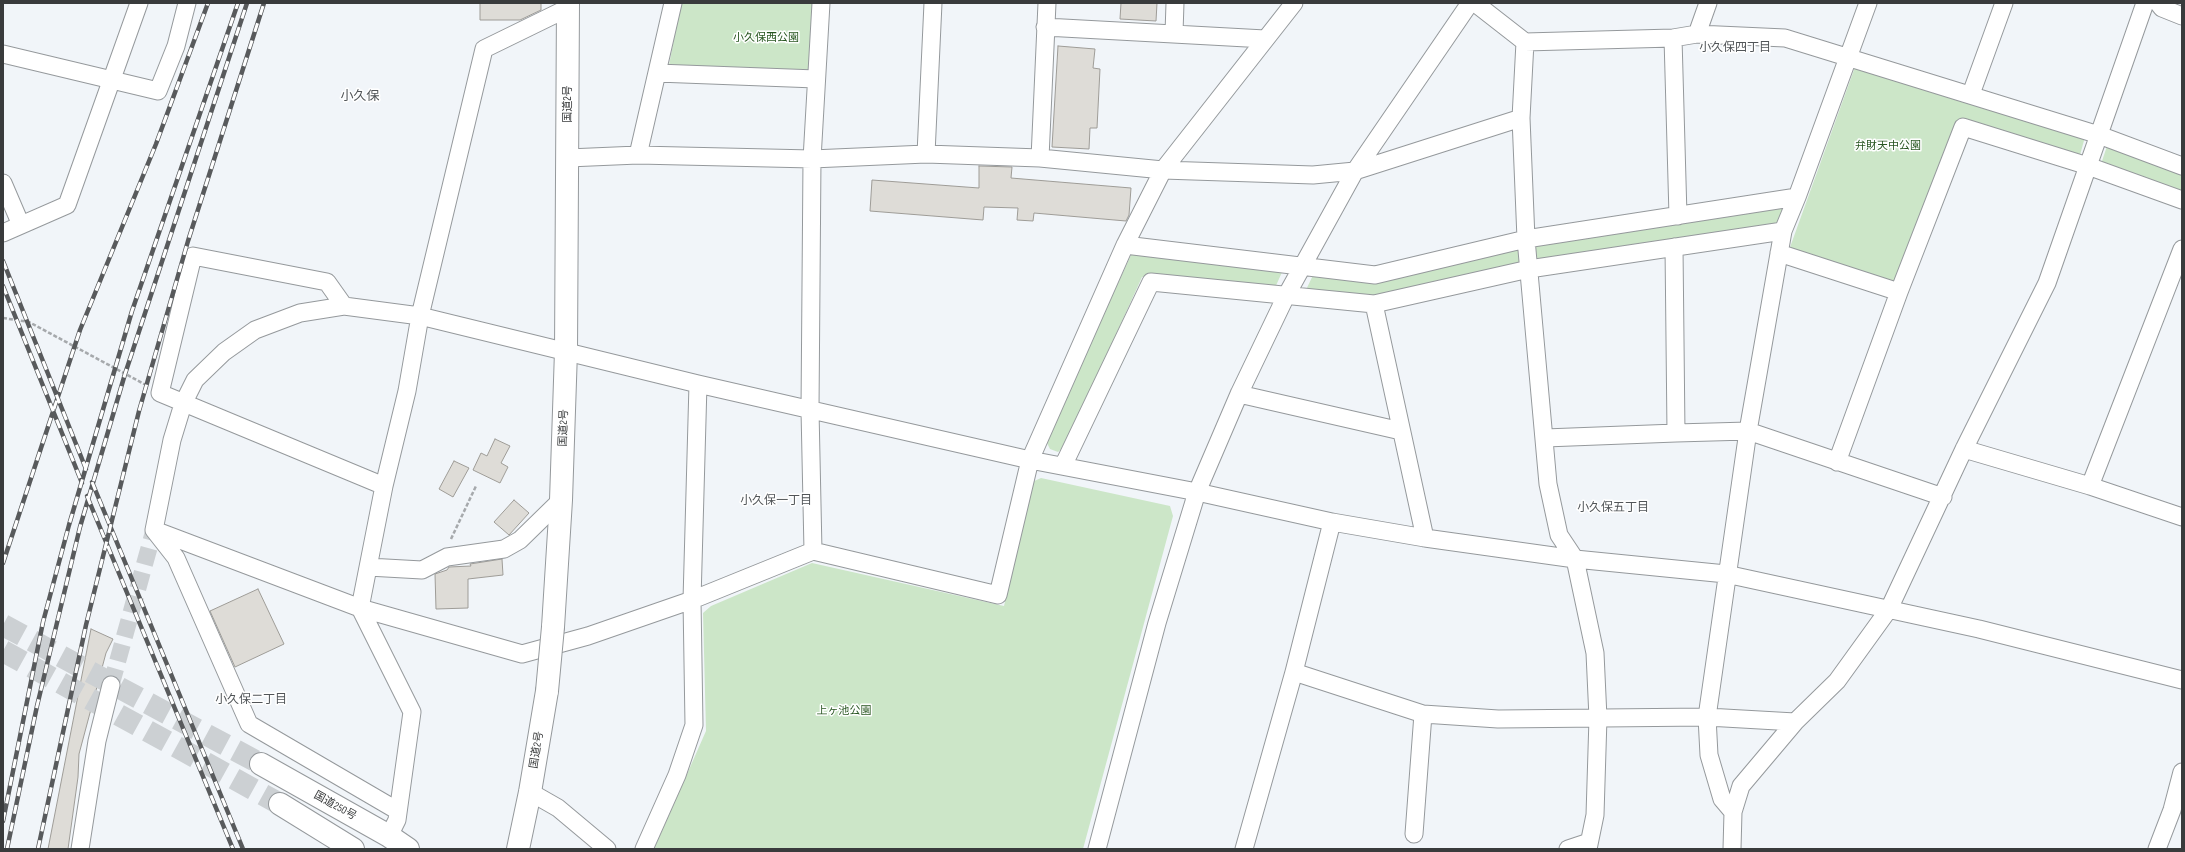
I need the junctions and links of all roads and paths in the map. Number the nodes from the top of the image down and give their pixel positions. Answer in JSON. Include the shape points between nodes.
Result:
{"nodes":[{"id":1,"x":139,"y":3,"type":"edge"},
{"id":2,"x":187,"y":3,"type":"edge"},
{"id":3,"x":673,"y":3,"type":"edge"},
{"id":4,"x":821,"y":3,"type":"edge"},
{"id":5,"x":933,"y":3,"type":"edge"},
{"id":6,"x":1047,"y":3,"type":"edge"},
{"id":7,"x":1175,"y":3,"type":"edge"},
{"id":8,"x":1294,"y":3,"type":"edge"},
{"id":9,"x":1470,"y":3,"type":"edge"},
{"id":10,"x":1475,"y":3,"type":"edge"},
{"id":11,"x":1708,"y":3,"type":"edge"},
{"id":12,"x":1868,"y":3,"type":"edge"},
{"id":13,"x":2004,"y":3,"type":"edge"},
{"id":14,"x":2145,"y":3,"type":"edge"},
{"id":15,"x":2158,"y":3,"type":"edge"},
{"id":16,"x":568,"y":6,"type":"edge"},
{"id":17,"x":2182,"y":16,"type":"edge"},
{"id":18,"x":1045,"y":27,"type":"junction"},
{"id":19,"x":1174,"y":33,"type":"junction"},
{"id":20,"x":1697,"y":34,"type":"junction"},
{"id":21,"x":1672,"y":38,"type":"junction"},
{"id":22,"x":1265,"y":39,"type":"junction"},
{"id":23,"x":1525,"y":42,"type":"junction"},
{"id":24,"x":3,"y":54,"type":"edge"},
{"id":25,"x":1850,"y":58,"type":"junction"},
{"id":26,"x":657,"y":73,"type":"junction"},
{"id":27,"x":111,"y":79,"type":"junction"},
{"id":28,"x":816,"y":79,"type":"junction"},
{"id":29,"x":1971,"y":94,"type":"junction"},
{"id":30,"x":1520,"y":118,"type":"junction"},
{"id":31,"x":2099,"y":135,"type":"junction"},
{"id":32,"x":926,"y":154,"type":"junction"},
{"id":33,"x":638,"y":155,"type":"junction"},
{"id":34,"x":568,"y":158,"type":"junction"},
{"id":35,"x":1040,"y":158,"type":"junction"},
{"id":36,"x":812,"y":159,"type":"junction"},
{"id":37,"x":2088,"y":166,"type":"junction"},
{"id":38,"x":2182,"y":166,"type":"edge"},
{"id":39,"x":1163,"y":170,"type":"junction"},
{"id":40,"x":1355,"y":171,"type":"junction"},
{"id":41,"x":3,"y":183,"type":"edge"},
{"id":42,"x":1797,"y":197,"type":"junction"},
{"id":43,"x":2182,"y":200,"type":"edge"},
{"id":44,"x":1678,"y":216,"type":"junction"},
{"id":45,"x":21,"y":225,"type":"junction"},
{"id":46,"x":1782,"y":231,"type":"junction"},
{"id":47,"x":3,"y":233,"type":"edge"},
{"id":48,"x":1526,"y":239,"type":"junction"},
{"id":49,"x":1125,"y":245,"type":"junction"},
{"id":50,"x":1674,"y":247,"type":"junction"},
{"id":51,"x":2182,"y":249,"type":"edge"},
{"id":52,"x":1779,"y":253,"type":"junction"},
{"id":53,"x":1302,"y":267,"type":"junction"},
{"id":54,"x":1529,"y":270,"type":"junction"},
{"id":55,"x":1899,"y":292,"type":"junction"},
{"id":56,"x":1286,"y":296,"type":"junction"},
{"id":57,"x":1374,"y":304,"type":"junction"},
{"id":58,"x":344,"y":306,"type":"junction"},
{"id":59,"x":420,"y":316,"type":"junction"},
{"id":60,"x":3,"y":318,"type":"edge"},
{"id":61,"x":566,"y":351,"type":"junction"},
{"id":62,"x":698,"y":384,"type":"junction"},
{"id":63,"x":160,"y":393,"type":"junction"},
{"id":64,"x":1239,"y":394,"type":"junction"},
{"id":65,"x":183,"y":404,"type":"junction"},
{"id":66,"x":810,"y":410,"type":"junction"},
{"id":67,"x":1401,"y":431,"type":"junction"},
{"id":68,"x":1748,"y":431,"type":"junction"},
{"id":69,"x":1676,"y":433,"type":"junction"},
{"id":70,"x":1545,"y":438,"type":"junction"},
{"id":71,"x":1964,"y":449,"type":"junction"},
{"id":72,"x":1030,"y":460,"type":"junction"},
{"id":73,"x":1837,"y":462,"type":"junction"},
{"id":74,"x":1063,"y":466,"type":"junction"},
{"id":75,"x":384,"y":486,"type":"junction"},
{"id":76,"x":476,"y":486,"type":"dead end"},
{"id":77,"x":2090,"y":486,"type":"junction"},
{"id":78,"x":1197,"y":492,"type":"junction"},
{"id":79,"x":1943,"y":497,"type":"junction"},
{"id":80,"x":561,"y":500,"type":"junction"},
{"id":81,"x":2182,"y":517,"type":"edge"},
{"id":82,"x":1332,"y":522,"type":"junction"},
{"id":83,"x":154,"y":530,"type":"junction"},
{"id":84,"x":1425,"y":538,"type":"junction"},
{"id":85,"x":813,"y":551,"type":"junction"},
{"id":86,"x":1575,"y":559,"type":"junction"},
{"id":87,"x":441,"y":560,"type":"junction"},
{"id":88,"x":368,"y":567,"type":"junction"},
{"id":89,"x":1726,"y":574,"type":"junction"},
{"id":90,"x":692,"y":600,"type":"junction"},
{"id":91,"x":360,"y":608,"type":"junction"},
{"id":92,"x":1889,"y":609,"type":"junction"},
{"id":93,"x":1294,"y":672,"type":"junction"},
{"id":94,"x":2182,"y":680,"type":"edge"},
{"id":95,"x":111,"y":685,"type":"tunnel mouth"},
{"id":96,"x":1423,"y":714,"type":"junction"},
{"id":97,"x":1707,"y":717,"type":"junction"},
{"id":98,"x":1598,"y":718,"type":"junction"},
{"id":99,"x":1795,"y":722,"type":"junction"},
{"id":100,"x":261,"y":764,"type":"tunnel mouth"},
{"id":101,"x":2182,"y":772,"type":"edge"},
{"id":102,"x":530,"y":792,"type":"junction"},
{"id":103,"x":280,"y":804,"type":"tunnel mouth"},
{"id":104,"x":398,"y":811,"type":"junction"},
{"id":105,"x":1733,"y":812,"type":"junction"},
{"id":106,"x":1414,"y":834,"type":"dead end"},
{"id":107,"x":389,"y":836,"type":"junction"},
{"id":108,"x":1588,"y":846,"type":"edge"},
{"id":109,"x":80,"y":849,"type":"edge"},
{"id":110,"x":353,"y":849,"type":"edge"},
{"id":111,"x":408,"y":849,"type":"edge"},
{"id":112,"x":518,"y":849,"type":"edge"},
{"id":113,"x":607,"y":849,"type":"edge"},
{"id":114,"x":644,"y":849,"type":"edge"},
{"id":115,"x":1098,"y":849,"type":"edge"},
{"id":116,"x":1244,"y":849,"type":"edge"},
{"id":117,"x":1568,"y":849,"type":"edge"},
{"id":118,"x":1732,"y":849,"type":"edge"},
{"id":119,"x":2156,"y":849,"type":"edge"}],
"edges":[{"from":1,"to":27,"type":"street"},
{"from":2,"to":27,"type":"street","via":[[176,46],[158,92]]},
{"from":3,"to":26,"type":"street"},
{"from":4,"to":28,"type":"street"},
{"from":5,"to":32,"type":"street"},
{"from":6,"to":18,"type":"street"},
{"from":7,"to":19,"type":"street"},
{"from":8,"to":22,"type":"street"},
{"from":9,"to":40,"type":"street"},
{"from":10,"to":23,"type":"street"},
{"from":11,"to":20,"type":"street"},
{"from":12,"to":25,"type":"street"},
{"from":13,"to":29,"type":"street"},
{"from":14,"to":31,"type":"street"},
{"from":15,"to":17,"type":"street","via":[[2162,8]]},
{"from":16,"to":34,"type":"highway","name":"国道2号"},
{"from":16,"to":59,"type":"street","via":[[484,49]]},
{"from":18,"to":19,"type":"street"},
{"from":18,"to":35,"type":"street"},
{"from":19,"to":22,"type":"street"},
{"from":20,"to":21,"type":"street"},
{"from":20,"to":25,"type":"street","via":[[1785,38]]},
{"from":21,"to":23,"type":"street"},
{"from":21,"to":44,"type":"street"},
{"from":22,"to":39,"type":"street"},
{"from":23,"to":30,"type":"street"},
{"from":24,"to":27,"type":"street"},
{"from":25,"to":29,"type":"street"},
{"from":25,"to":42,"type":"street"},
{"from":26,"to":28,"type":"street"},
{"from":26,"to":33,"type":"street"},
{"from":27,"to":45,"type":"street","via":[[67,206]]},
{"from":28,"to":36,"type":"street"},
{"from":29,"to":31,"type":"street"},
{"from":30,"to":40,"type":"street"},
{"from":30,"to":48,"type":"street"},
{"from":31,"to":37,"type":"street"},
{"from":31,"to":38,"type":"street"},
{"from":32,"to":35,"type":"street"},
{"from":32,"to":36,"type":"street"},
{"from":33,"to":34,"type":"street"},
{"from":33,"to":36,"type":"street"},
{"from":34,"to":61,"type":"highway","name":"国道2号"},
{"from":35,"to":39,"type":"street"},
{"from":36,"to":66,"type":"street"},
{"from":37,"to":43,"type":"street"},
{"from":37,"to":55,"type":"street","via":[[1964,127]]},
{"from":37,"to":71,"type":"street","via":[[2046,283]]},
{"from":39,"to":40,"type":"street","via":[[1313,175]]},
{"from":39,"to":49,"type":"street"},
{"from":40,"to":53,"type":"street"},
{"from":41,"to":45,"type":"street"},
{"from":42,"to":44,"type":"street"},
{"from":42,"to":46,"type":"street"},
{"from":44,"to":48,"type":"street"},
{"from":45,"to":47,"type":"street"},
{"from":46,"to":50,"type":"street"},
{"from":46,"to":52,"type":"street"},
{"from":48,"to":53,"type":"street","via":[[1374,275]]},
{"from":48,"to":54,"type":"street"},
{"from":49,"to":53,"type":"street"},
{"from":49,"to":72,"type":"street"},
{"from":50,"to":54,"type":"street"},
{"from":50,"to":69,"type":"street"},
{"from":51,"to":77,"type":"street"},
{"from":52,"to":55,"type":"street"},
{"from":52,"to":68,"type":"street"},
{"from":53,"to":56,"type":"street"},
{"from":54,"to":57,"type":"street"},
{"from":54,"to":70,"type":"street"},
{"from":55,"to":73,"type":"street"},
{"from":56,"to":57,"type":"street"},
{"from":56,"to":64,"type":"street"},
{"from":56,"to":74,"type":"street","via":[[1151,282]]},
{"from":57,"to":67,"type":"street"},
{"from":58,"to":59,"type":"street"},
{"from":58,"to":63,"type":"street","via":[[327,282],[193,256]]},
{"from":58,"to":65,"type":"street","via":[[300,313],[255,330],[224,352],[195,380]]},
{"from":59,"to":61,"type":"street"},
{"from":59,"to":75,"type":"street","via":[[407,391]]},
{"from":60,"to":63,"type":"path","via":[[29,322]]},
{"from":61,"to":62,"type":"street"},
{"from":61,"to":80,"type":"highway","name":"国道2号"},
{"from":62,"to":66,"type":"street"},
{"from":62,"to":90,"type":"street"},
{"from":63,"to":65,"type":"street"},
{"from":64,"to":67,"type":"street"},
{"from":64,"to":78,"type":"street"},
{"from":65,"to":75,"type":"street"},
{"from":65,"to":83,"type":"street","via":[[172,440]]},
{"from":66,"to":72,"type":"street"},
{"from":66,"to":85,"type":"street"},
{"from":67,"to":84,"type":"street"},
{"from":68,"to":69,"type":"street"},
{"from":68,"to":73,"type":"street"},
{"from":68,"to":89,"type":"street"},
{"from":69,"to":70,"type":"street"},
{"from":70,"to":86,"type":"street","via":[[1548,484],[1559,535]]},
{"from":71,"to":77,"type":"street"},
{"from":71,"to":79,"type":"street"},
{"from":72,"to":74,"type":"street"},
{"from":72,"to":85,"type":"street","via":[[998,595]]},
{"from":73,"to":79,"type":"street"},
{"from":74,"to":78,"type":"street"},
{"from":75,"to":88,"type":"street"},
{"from":76,"to":87,"type":"path"},
{"from":77,"to":81,"type":"street"},
{"from":78,"to":82,"type":"street"},
{"from":78,"to":115,"type":"street","via":[[1157,623]]},
{"from":79,"to":92,"type":"street"},
{"from":80,"to":87,"type":"street","via":[[520,540],[504,549]]},
{"from":80,"to":102,"type":"highway","name":"国道2号","bridge":true,"via":[[547,690]]},
{"from":82,"to":84,"type":"street"},
{"from":82,"to":93,"type":"street"},
{"from":83,"to":91,"type":"street"},
{"from":83,"to":104,"type":"street","via":[[176,558],[249,724]]},
{"from":84,"to":86,"type":"street"},
{"from":85,"to":90,"type":"street"},
{"from":86,"to":89,"type":"street"},
{"from":86,"to":98,"type":"street","via":[[1595,654]]},
{"from":87,"to":88,"type":"street","via":[[422,570]]},
{"from":88,"to":91,"type":"street"},
{"from":89,"to":92,"type":"street"},
{"from":89,"to":97,"type":"street"},
{"from":90,"to":91,"type":"street","via":[[588,636],[522,654]]},
{"from":90,"to":114,"type":"street","via":[[694,725],[677,775]]},
{"from":91,"to":104,"type":"street","via":[[412,712]]},
{"from":92,"to":94,"type":"street"},
{"from":92,"to":99,"type":"street","via":[[1837,681]]},
{"from":93,"to":96,"type":"street"},
{"from":93,"to":116,"type":"street"},
{"from":95,"to":109,"type":"street","via":[[97,741]]},
{"from":96,"to":98,"type":"street","via":[[1498,719]]},
{"from":96,"to":106,"type":"street"},
{"from":97,"to":98,"type":"street"},
{"from":97,"to":99,"type":"street"},
{"from":97,"to":105,"type":"street","via":[[1709,755],[1722,799]]},
{"from":98,"to":108,"type":"street","via":[[1595,815]]},
{"from":99,"to":105,"type":"street","via":[[1741,786]]},
{"from":100,"to":107,"type":"highway","name":"国道250号"},
{"from":101,"to":119,"type":"street","via":[[2172,810]]},
{"from":102,"to":112,"type":"highway","name":"国道2号"},
{"from":102,"to":113,"type":"street","via":[[558,808]]},
{"from":103,"to":110,"type":"highway"},
{"from":104,"to":107,"type":"street","via":[[397,820]]},
{"from":105,"to":118,"type":"street"},
{"from":107,"to":111,"type":"highway","name":"国道250号"},
{"from":108,"to":117,"type":"street"}]}
